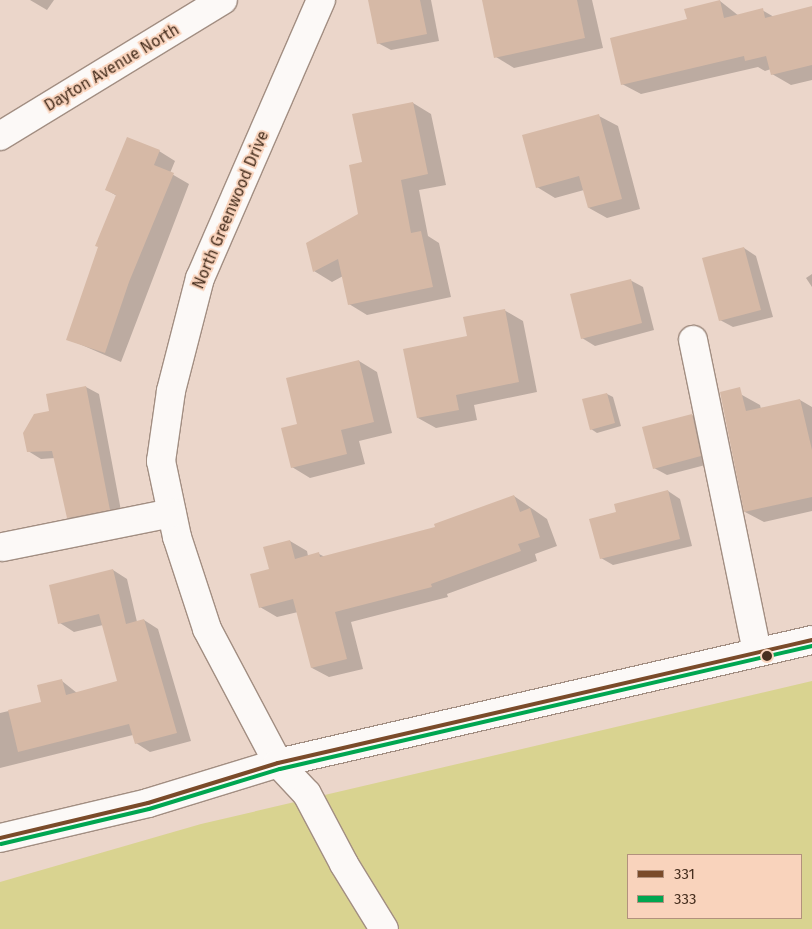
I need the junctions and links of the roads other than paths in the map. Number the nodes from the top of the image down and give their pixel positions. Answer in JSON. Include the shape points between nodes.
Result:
{"nodes":[{"id":1,"x":224,"y":0,"type":"edge"},
{"id":2,"x":321,"y":0,"type":"edge"},
{"id":3,"x":0,"y":136,"type":"edge"},
{"id":4,"x":693,"y":340,"type":"dead end"},
{"id":5,"x":172,"y":513,"type":"junction"},
{"id":6,"x":3,"y":547,"type":"dead end"},
{"id":7,"x":812,"y":640,"type":"edge"},
{"id":8,"x":757,"y":652,"type":"junction"},
{"id":9,"x":278,"y":763,"type":"junction"},
{"id":10,"x":0,"y":838,"type":"edge"},
{"id":11,"x":384,"y":929,"type":"edge"}],
"edges":[{"from":1,"to":3,"type":"street","name":"Dayton Avenue North"},
{"from":2,"to":5,"type":"street","name":"North Greenwood Drive","via":[[200,278],[171,390],[161,461]]},
{"from":4,"to":8,"type":"street"},
{"from":5,"to":6,"type":"street"},
{"from":5,"to":9,"type":"street","name":"North Greenwood Drive","via":[[207,629]]},
{"from":7,"to":8,"type":"street"},
{"from":8,"to":9,"type":"street"},
{"from":9,"to":10,"type":"street","via":[[148,803]]},
{"from":9,"to":11,"type":"street","name":"North Greenwood Drive","via":[[307,794],[344,864]]}]}
